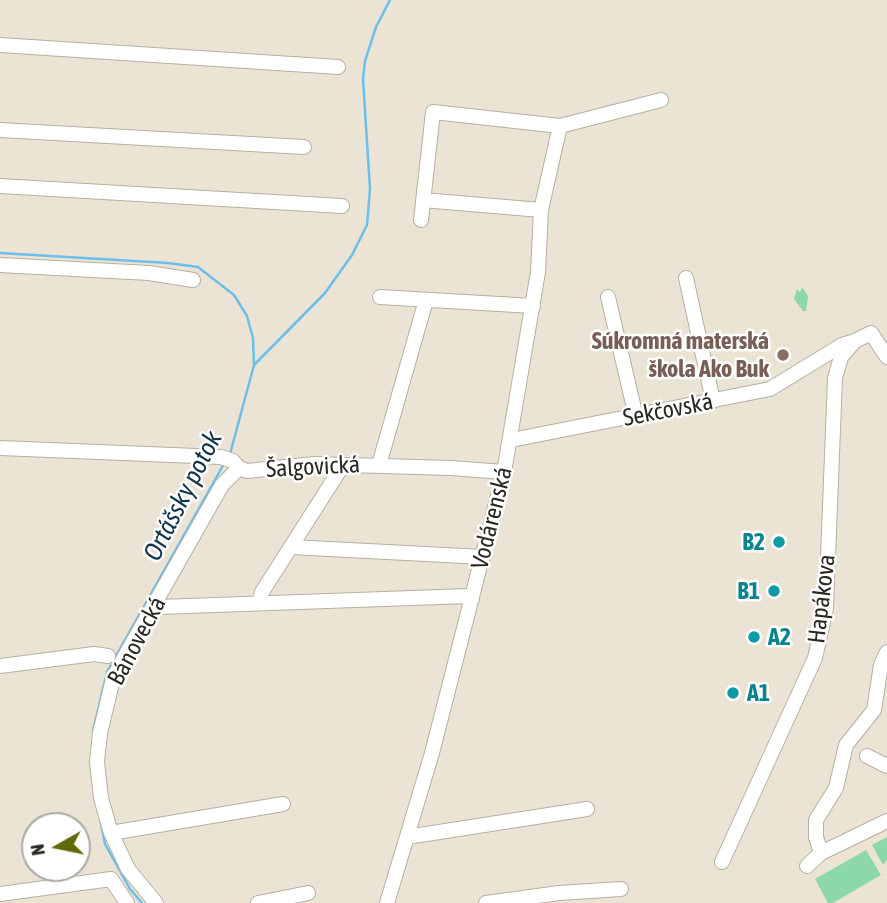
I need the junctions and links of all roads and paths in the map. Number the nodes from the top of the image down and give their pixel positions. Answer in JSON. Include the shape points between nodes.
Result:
{"nodes":[{"id":1,"x":0,"y":46,"type":"edge"},
{"id":2,"x":338,"y":66,"type":"dead end"},
{"id":3,"x":662,"y":100,"type":"dead end"},
{"id":4,"x":560,"y":126,"type":"junction"},
{"id":5,"x":0,"y":130,"type":"edge"},
{"id":6,"x":304,"y":147,"type":"dead end"},
{"id":7,"x":0,"y":186,"type":"edge"},
{"id":8,"x":423,"y":201,"type":"junction"},
{"id":9,"x":342,"y":206,"type":"dead end"},
{"id":10,"x":541,"y":210,"type":"junction"},
{"id":11,"x":421,"y":220,"type":"dead end"},
{"id":12,"x":0,"y":265,"type":"edge"},
{"id":13,"x":687,"y":278,"type":"dead end"},
{"id":14,"x":194,"y":280,"type":"dead end"},
{"id":15,"x":608,"y":296,"type":"dead end"},
{"id":16,"x":380,"y":297,"type":"dead end"},
{"id":17,"x":426,"y":300,"type":"junction"},
{"id":18,"x":533,"y":306,"type":"junction"},
{"id":19,"x":855,"y":341,"type":"junction"},
{"id":20,"x":887,"y":357,"type":"edge"},
{"id":21,"x":713,"y":401,"type":"junction"},
{"id":22,"x":636,"y":417,"type":"junction"},
{"id":23,"x":511,"y":440,"type":"junction"},
{"id":24,"x":0,"y":448,"type":"edge"},
{"id":25,"x":231,"y":462,"type":"junction"},
{"id":26,"x":343,"y":465,"type":"junction"},
{"id":27,"x":379,"y":465,"type":"junction"},
{"id":28,"x":504,"y":472,"type":"junction"},
{"id":29,"x":290,"y":547,"type":"junction"},
{"id":30,"x":483,"y":557,"type":"junction"},
{"id":31,"x":472,"y":600,"type":"junction"},
{"id":32,"x":259,"y":603,"type":"junction"},
{"id":33,"x":155,"y":605,"type":"junction"},
{"id":34,"x":887,"y":652,"type":"edge"},
{"id":35,"x":108,"y":656,"type":"dead end"},
{"id":36,"x":0,"y":666,"type":"edge"},
{"id":37,"x":867,"y":756,"type":"dead end"},
{"id":38,"x":887,"y":766,"type":"edge"},
{"id":39,"x":283,"y":804,"type":"dead end"},
{"id":40,"x":587,"y":809,"type":"dead end"},
{"id":41,"x":887,"y":821,"type":"edge"},
{"id":42,"x":111,"y":834,"type":"junction"},
{"id":43,"x":407,"y":836,"type":"junction"},
{"id":44,"x":821,"y":853,"type":"junction"},
{"id":45,"x":722,"y":862,"type":"dead end"},
{"id":46,"x":807,"y":866,"type":"dead end"},
{"id":47,"x":621,"y":889,"type":"dead end"},
{"id":48,"x":308,"y":893,"type":"dead end"},
{"id":49,"x":0,"y":894,"type":"edge"},
{"id":50,"x":127,"y":903,"type":"edge"},
{"id":51,"x":156,"y":903,"type":"edge"},
{"id":52,"x":258,"y":903,"type":"edge"},
{"id":53,"x":387,"y":903,"type":"edge"},
{"id":54,"x":486,"y":903,"type":"edge"}],
"edges":[{"from":1,"to":2,"type":"street"},
{"from":3,"to":4,"type":"street"},
{"from":4,"to":8,"type":"street","via":[[433,112]]},
{"from":4,"to":10,"type":"street","name":"Vodárenská"},
{"from":5,"to":6,"type":"street"},
{"from":7,"to":9,"type":"street"},
{"from":8,"to":10,"type":"street"},
{"from":8,"to":11,"type":"street"},
{"from":10,"to":18,"type":"street","name":"Vodárenská"},
{"from":12,"to":14,"type":"street","via":[[149,273]]},
{"from":13,"to":21,"type":"street"},
{"from":15,"to":22,"type":"street"},
{"from":16,"to":17,"type":"street"},
{"from":17,"to":18,"type":"street"},
{"from":17,"to":27,"type":"street"},
{"from":18,"to":23,"type":"street","name":"Vodárenská"},
{"from":19,"to":20,"type":"street","name":"Hapákova","via":[[871,332]]},
{"from":19,"to":21,"type":"street","name":"Sekčovská","via":[[771,389]]},
{"from":19,"to":45,"type":"street","name":"Hapákova","via":[[841,357],[835,377],[827,608],[816,657]]},
{"from":21,"to":22,"type":"street","name":"Sekčovská"},
{"from":22,"to":23,"type":"street","name":"Sekčovská"},
{"from":23,"to":28,"type":"street","name":"Vodárenská"},
{"from":24,"to":25,"type":"street","name":"Šalgovická"},
{"from":25,"to":26,"type":"street","name":"Šalgovická","via":[[247,471]]},
{"from":25,"to":33,"type":"street","name":"Bánovecká"},
{"from":26,"to":27,"type":"street","name":"Šalgovická"},
{"from":26,"to":29,"type":"street"},
{"from":27,"to":28,"type":"street","name":"Šalgovická"},
{"from":28,"to":30,"type":"street","name":"Vodárenská"},
{"from":29,"to":30,"type":"street"},
{"from":29,"to":32,"type":"street"},
{"from":30,"to":31,"type":"street","name":"Vodárenská"},
{"from":31,"to":32,"type":"street"},
{"from":31,"to":43,"type":"street","name":"Vodárenská"},
{"from":32,"to":33,"type":"street"},
{"from":33,"to":42,"type":"street","name":"Bánovecká","via":[[113,679],[100,733],[97,762]]},
{"from":34,"to":44,"type":"street","via":[[874,710],[846,745],[836,788],[816,820]]},
{"from":35,"to":36,"type":"street"},
{"from":37,"to":38,"type":"street"},
{"from":39,"to":42,"type":"street"},
{"from":40,"to":43,"type":"street"},
{"from":41,"to":44,"type":"street"},
{"from":42,"to":51,"type":"street","name":"Bánovecká","via":[[128,869]]},
{"from":43,"to":53,"type":"street","name":"Vodárenská"},
{"from":44,"to":46,"type":"street"},
{"from":47,"to":54,"type":"street"},
{"from":48,"to":52,"type":"street"},
{"from":49,"to":50,"type":"street","via":[[111,879]]}]}
